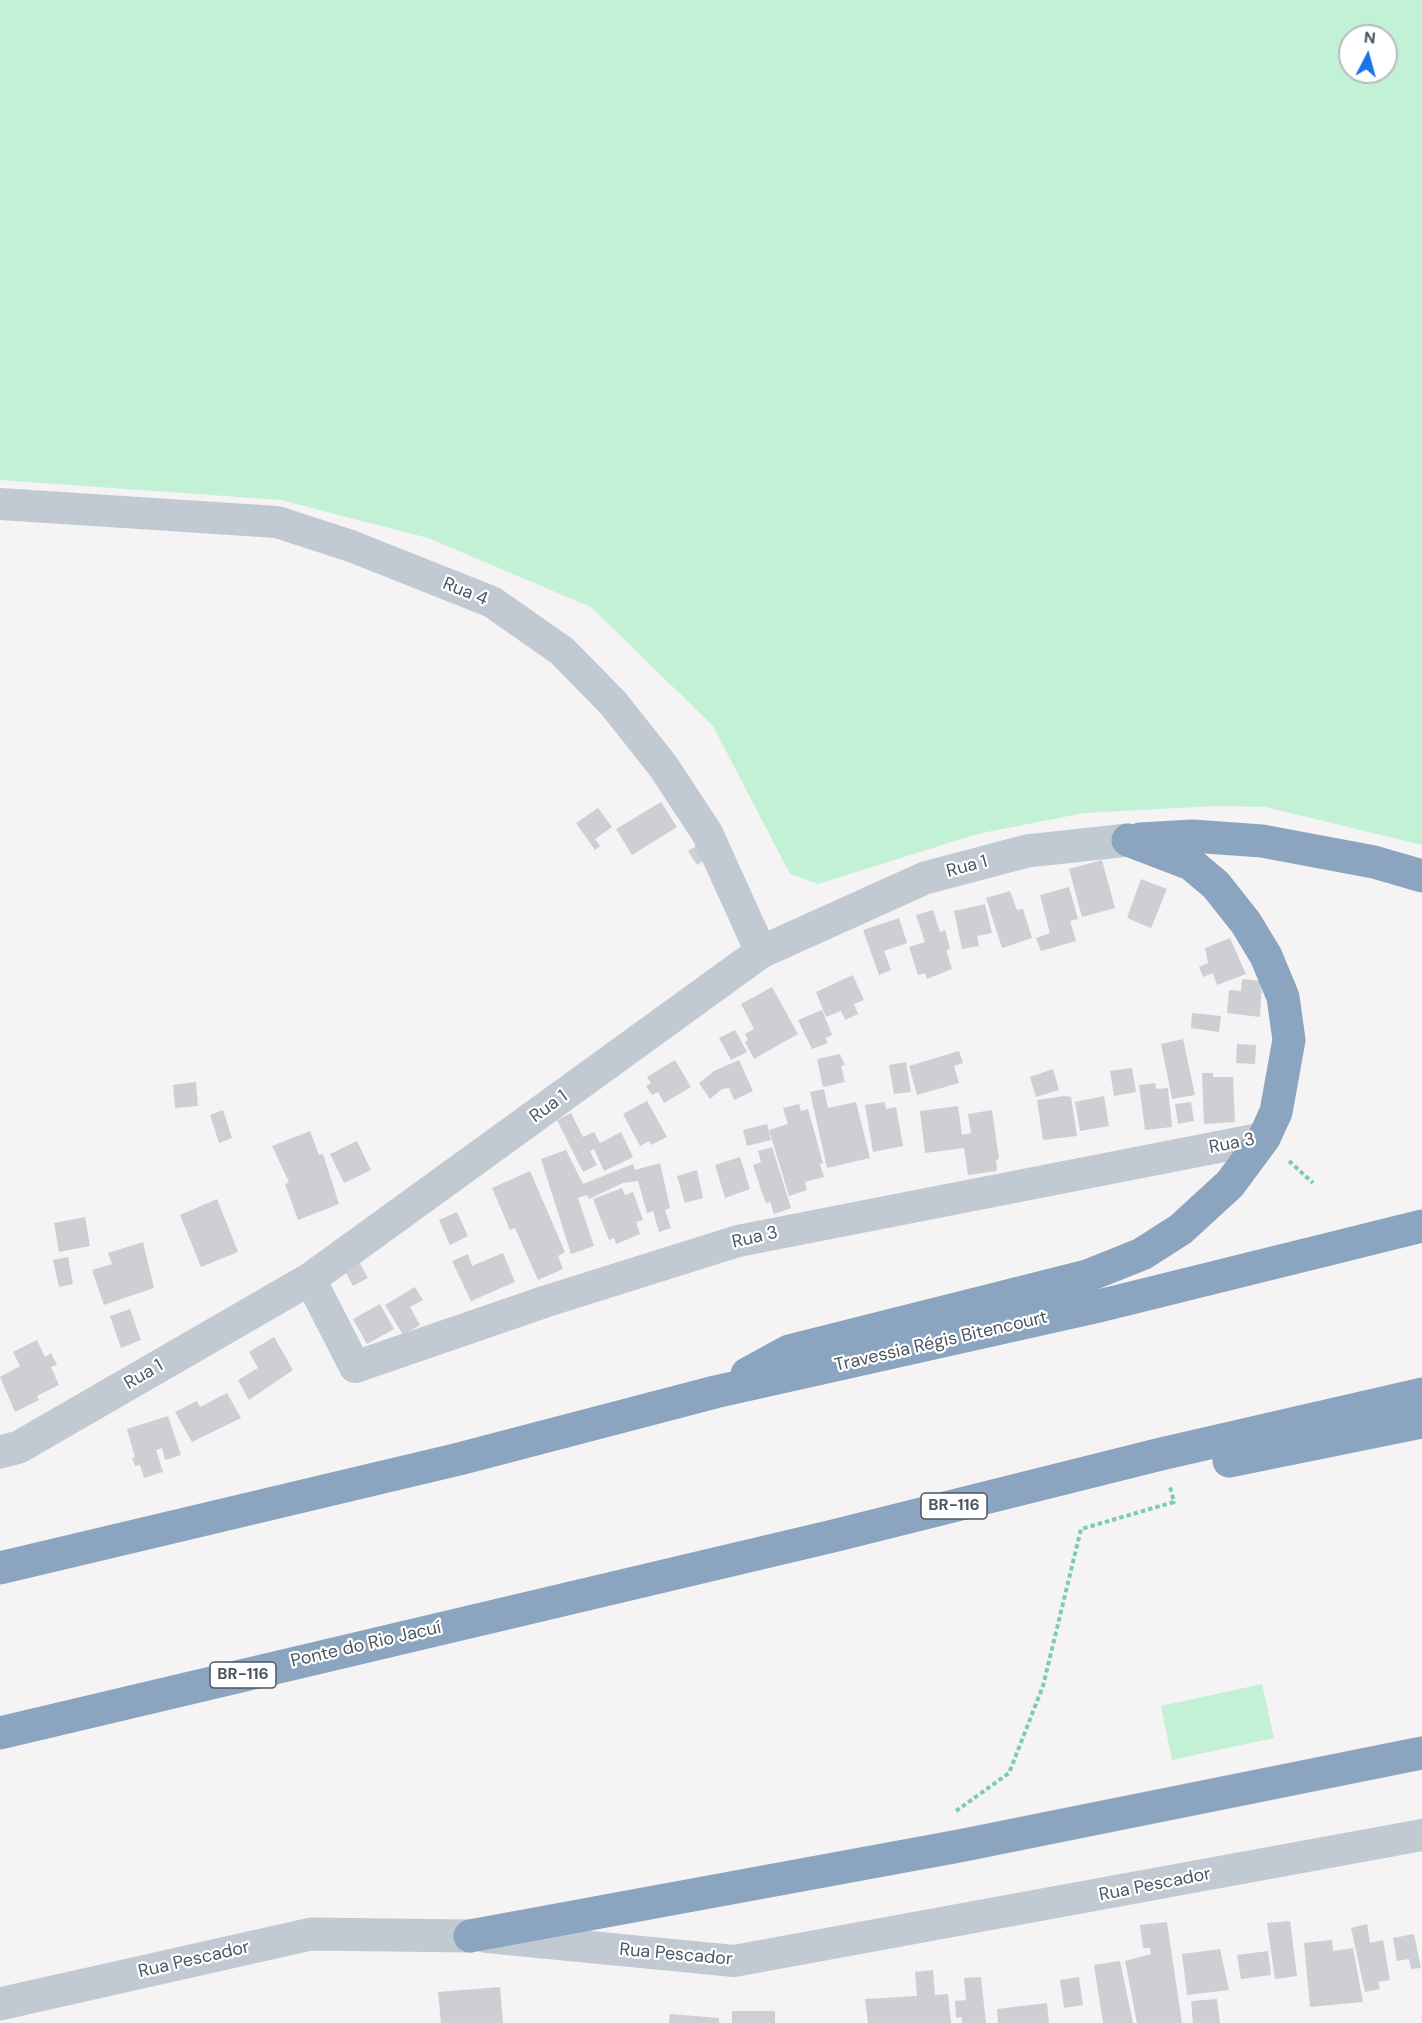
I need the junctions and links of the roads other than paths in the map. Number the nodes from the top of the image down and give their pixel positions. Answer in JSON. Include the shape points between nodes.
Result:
{"nodes":[{"id":1,"x":0,"y":504,"type":"edge"},
{"id":2,"x":1128,"y":840,"type":"junction"},
{"id":3,"x":1422,"y":876,"type":"edge"},
{"id":4,"x":761,"y":952,"type":"junction"},
{"id":5,"x":1264,"y":1138,"type":"junction"},
{"id":6,"x":1422,"y":1226,"type":"edge"},
{"id":7,"x":310,"y":1280,"type":"junction"},
{"id":8,"x":715,"y":1392,"type":"junction"},
{"id":9,"x":1422,"y":1394,"type":"edge"},
{"id":10,"x":1422,"y":1422,"type":"edge"},
{"id":11,"x":0,"y":1452,"type":"edge"},
{"id":12,"x":833,"y":1536,"type":"junction"},
{"id":13,"x":0,"y":1568,"type":"edge"},
{"id":14,"x":0,"y":1733,"type":"edge"},
{"id":15,"x":1422,"y":1753,"type":"edge"},
{"id":16,"x":1422,"y":1835,"type":"edge"},
{"id":17,"x":470,"y":1936,"type":"junction"},
{"id":18,"x":0,"y":2004,"type":"edge"}],
"edges":[{"from":1,"to":4,"type":"street","name":"Rua 4","via":[[277,522],[351,546],[492,602],[562,651],[613,703],[663,766],[707,834]]},
{"from":2,"to":3,"type":"highway","via":[[1192,836],[1262,841],[1374,862]]},
{"from":2,"to":4,"type":"street","name":"Rua 1","via":[[1027,851],[925,878]]},
{"from":2,"to":5,"type":"highway","via":[[1191,864],[1216,885],[1266,956],[1283,998],[1289,1040],[1276,1112]]},
{"from":4,"to":7,"type":"street","name":"Rua 1"},
{"from":5,"to":7,"type":"street","name":"Rua 3","via":[[738,1240],[355,1367]]},
{"from":5,"to":8,"type":"highway","via":[[1230,1184],[1181,1229],[1143,1254],[1087,1276],[789,1351]]},
{"from":6,"to":8,"type":"highway","name":"Travessia Régis Bitencourt","via":[[1095,1307]]},
{"from":7,"to":11,"type":"street","name":"Rua 1","via":[[19,1447]]},
{"from":8,"to":13,"type":"highway","name":"Travessia Régis Bitencourt","via":[[459,1459]]},
{"from":9,"to":12,"type":"highway","number":"BR-116"},
{"from":10,"to":12,"type":"highway","via":[[1167,1474],[934,1530]]},
{"from":12,"to":14,"type":"highway","name":"Ponte do Rio Jacuí","number":"BR-116"},
{"from":15,"to":17,"type":"highway","via":[[959,1846]]},
{"from":16,"to":17,"type":"street","name":"Rua Pescador","via":[[734,1961]]},
{"from":17,"to":18,"type":"street","name":"Rua Pescador","via":[[311,1934]]}]}
